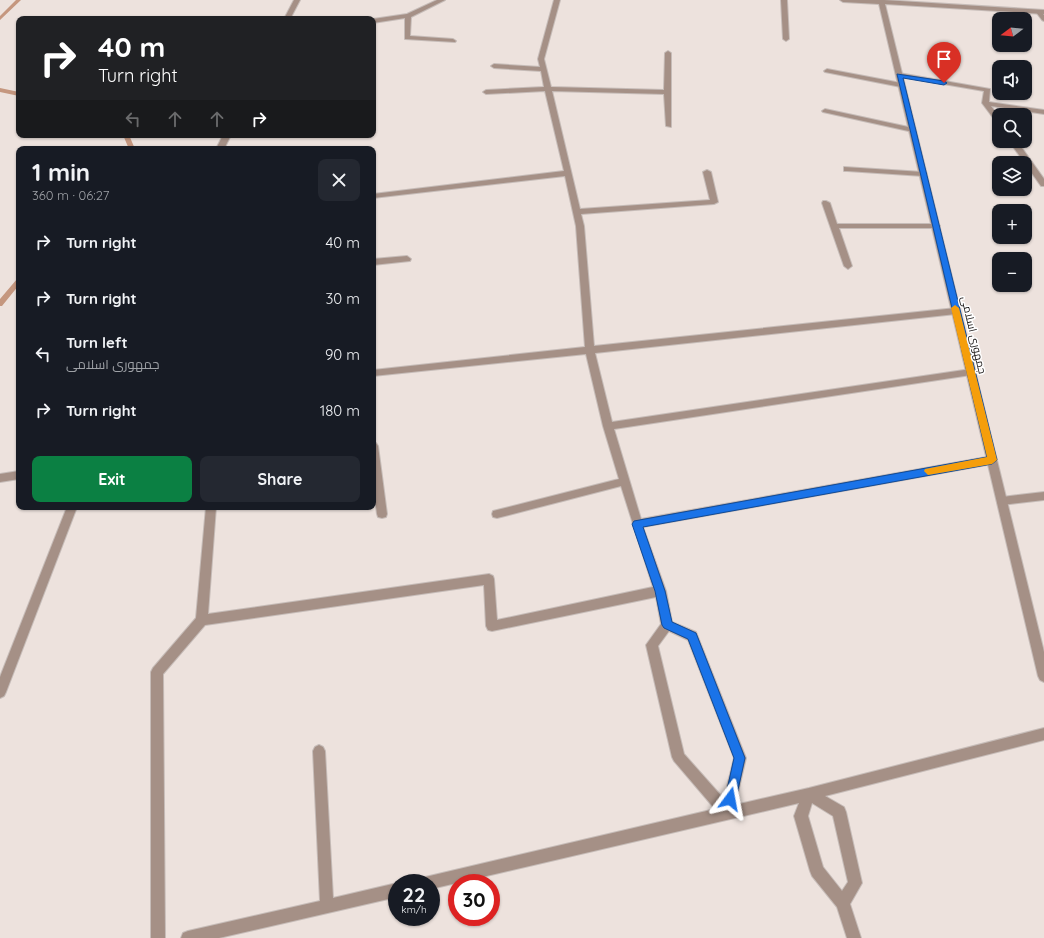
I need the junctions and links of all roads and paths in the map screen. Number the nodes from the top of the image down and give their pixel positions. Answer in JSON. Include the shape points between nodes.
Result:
{"nodes":[{"id":1,"x":297,"y":0,"type":"edge"},
{"id":2,"x":442,"y":0,"type":"edge"},
{"id":3,"x":557,"y":0,"type":"edge"},
{"id":4,"x":784,"y":0,"type":"edge"},
{"id":5,"x":843,"y":0,"type":"edge"},
{"id":6,"x":881,"y":2,"type":"edge"},
{"id":7,"x":1042,"y":12,"type":"edge"},
{"id":8,"x":289,"y":16,"type":"edge"},
{"id":9,"x":408,"y":16,"type":"junction"},
{"id":10,"x":1044,"y":19,"type":"edge"},
{"id":11,"x":376,"y":20,"type":"edge"},
{"id":12,"x":786,"y":39,"type":"dead end"},
{"id":13,"x":452,"y":41,"type":"dead end"},
{"id":14,"x":668,"y":53,"type":"dead end"},
{"id":15,"x":494,"y":66,"type":"dead end"},
{"id":16,"x":544,"y":69,"type":"junction"},
{"id":17,"x":827,"y":71,"type":"dead end"},
{"id":18,"x":899,"y":75,"type":"junction"},
{"id":19,"x":902,"y":85,"type":"junction"},
{"id":20,"x":548,"y":89,"type":"junction"},
{"id":21,"x":486,"y":92,"type":"dead end"},
{"id":22,"x":667,"y":92,"type":"junction"},
{"id":23,"x":985,"y":103,"type":"junction"},
{"id":24,"x":825,"y":111,"type":"dead end"},
{"id":25,"x":992,"y":112,"type":"edge"},
{"id":26,"x":1044,"y":112,"type":"edge"},
{"id":27,"x":669,"y":126,"type":"dead end"},
{"id":28,"x":912,"y":130,"type":"junction"},
{"id":29,"x":1018,"y":148,"type":"edge"},
{"id":30,"x":847,"y":169,"type":"dead end"},
{"id":31,"x":707,"y":172,"type":"dead end"},
{"id":32,"x":567,"y":173,"type":"junction"},
{"id":33,"x":923,"y":174,"type":"junction"},
{"id":34,"x":1044,"y":184,"type":"edge"},
{"id":35,"x":376,"y":196,"type":"edge"},
{"id":36,"x":826,"y":203,"type":"dead end"},
{"id":37,"x":576,"y":212,"type":"junction"},
{"id":38,"x":834,"y":226,"type":"junction"},
{"id":39,"x":936,"y":226,"type":"junction"},
{"id":40,"x":407,"y":259,"type":"dead end"},
{"id":41,"x":376,"y":262,"type":"edge"},
{"id":42,"x":848,"y":266,"type":"dead end"},
{"id":43,"x":956,"y":311,"type":"junction"},
{"id":44,"x":590,"y":350,"type":"junction"},
{"id":45,"x":971,"y":372,"type":"junction"},
{"id":46,"x":376,"y":373,"type":"edge"},
{"id":47,"x":608,"y":426,"type":"junction"},
{"id":48,"x":992,"y":460,"type":"junction"},
{"id":49,"x":376,"y":469,"type":"edge"},
{"id":50,"x":16,"y":475,"type":"edge"},
{"id":51,"x":0,"y":478,"type":"edge"},
{"id":52,"x":625,"y":481,"type":"junction"},
{"id":53,"x":1044,"y":496,"type":"edge"},
{"id":54,"x":1002,"y":501,"type":"junction"},
{"id":55,"x":71,"y":510,"type":"edge"},
{"id":56,"x":211,"y":510,"type":"edge"},
{"id":57,"x":382,"y":514,"type":"dead end"},
{"id":58,"x":497,"y":514,"type":"dead end"},
{"id":59,"x":637,"y":524,"type":"junction"},
{"id":60,"x":660,"y":591,"type":"junction"},
{"id":61,"x":202,"y":620,"type":"junction"},
{"id":62,"x":667,"y":625,"type":"junction"},
{"id":63,"x":1043,"y":671,"type":"edge"},
{"id":64,"x":0,"y":692,"type":"edge"},
{"id":65,"x":1044,"y":734,"type":"edge"},
{"id":66,"x":319,"y":751,"type":"dead end"},
{"id":67,"x":809,"y":794,"type":"junction"},
{"id":68,"x":727,"y":813,"type":"junction"},
{"id":69,"x":440,"y":880,"type":"edge"},
{"id":70,"x":388,"y":892,"type":"edge"},
{"id":71,"x":843,"y":903,"type":"junction"},
{"id":72,"x":327,"y":906,"type":"junction"},
{"id":73,"x":194,"y":937,"type":"edge"},
{"id":74,"x":158,"y":938,"type":"edge"},
{"id":75,"x":854,"y":938,"type":"edge"}],
"edges":[{"from":1,"to":8,"type":"street"},
{"from":2,"to":9,"type":"street"},
{"from":3,"to":16,"type":"street","via":[[541,58]]},
{"from":4,"to":12,"type":"street"},
{"from":5,"to":6,"type":"street"},
{"from":6,"to":7,"type":"street"},
{"from":6,"to":18,"type":"street","name":"جمهوری اسلامی"},
{"from":7,"to":10,"type":"street"},
{"from":9,"to":11,"type":"street"},
{"from":9,"to":13,"type":"street","via":[[407,38]]},
{"from":14,"to":22,"type":"street"},
{"from":15,"to":16,"type":"street"},
{"from":16,"to":20,"type":"street"},
{"from":17,"to":19,"type":"street"},
{"from":18,"to":19,"type":"street","name":"جمهوری اسلامی"},
{"from":18,"to":23,"type":"street","via":[[988,90]]},
{"from":19,"to":28,"type":"street","name":"جمهوری اسلامی"},
{"from":20,"to":21,"type":"street"},
{"from":20,"to":22,"type":"street"},
{"from":20,"to":32,"type":"street"},
{"from":22,"to":27,"type":"street"},
{"from":23,"to":25,"type":"street"},
{"from":23,"to":26,"type":"street"},
{"from":24,"to":28,"type":"street"},
{"from":28,"to":33,"type":"street","name":"جمهوری اسلامی"},
{"from":29,"to":34,"type":"street"},
{"from":30,"to":33,"type":"street"},
{"from":31,"to":37,"type":"street","via":[[714,202]]},
{"from":32,"to":35,"type":"street"},
{"from":32,"to":37,"type":"street"},
{"from":33,"to":39,"type":"street","name":"جمهوری اسلامی"},
{"from":36,"to":38,"type":"street"},
{"from":37,"to":44,"type":"street","via":[[580,226]]},
{"from":38,"to":39,"type":"street"},
{"from":38,"to":42,"type":"street"},
{"from":39,"to":43,"type":"street","name":"جمهوری اسلامی"},
{"from":40,"to":41,"type":"street"},
{"from":43,"to":44,"type":"street"},
{"from":43,"to":45,"type":"street","name":"جمهوری اسلامی"},
{"from":44,"to":46,"type":"street"},
{"from":44,"to":47,"type":"street"},
{"from":45,"to":47,"type":"street"},
{"from":45,"to":48,"type":"street","name":"جمهوری اسلامی"},
{"from":47,"to":52,"type":"street"},
{"from":48,"to":54,"type":"street","name":"جمهوری اسلامی"},
{"from":48,"to":59,"type":"street"},
{"from":49,"to":57,"type":"street"},
{"from":50,"to":51,"type":"street"},
{"from":52,"to":58,"type":"street"},
{"from":52,"to":59,"type":"street"},
{"from":53,"to":54,"type":"street"},
{"from":54,"to":63,"type":"street","name":"جمهوری اسلامی"},
{"from":55,"to":64,"type":"street"},
{"from":56,"to":61,"type":"street"},
{"from":59,"to":60,"type":"street"},
{"from":60,"to":61,"type":"street","via":[[492,626],[489,579]]},
{"from":60,"to":62,"type":"street"},
{"from":61,"to":74,"type":"street","via":[[157,672]]},
{"from":62,"to":68,"type":"street","via":[[652,645],[678,757]]},
{"from":62,"to":68,"type":"street","via":[[692,636],[740,758]]},
{"from":65,"to":67,"type":"street"},
{"from":66,"to":72,"type":"street"},
{"from":67,"to":68,"type":"street"},
{"from":67,"to":71,"type":"street","via":[[801,816],[817,871]]},
{"from":67,"to":71,"type":"street","via":[[839,812],[855,883]]},
{"from":68,"to":69,"type":"street"},
{"from":70,"to":72,"type":"street"},
{"from":71,"to":75,"type":"street"},
{"from":72,"to":73,"type":"street"}]}
